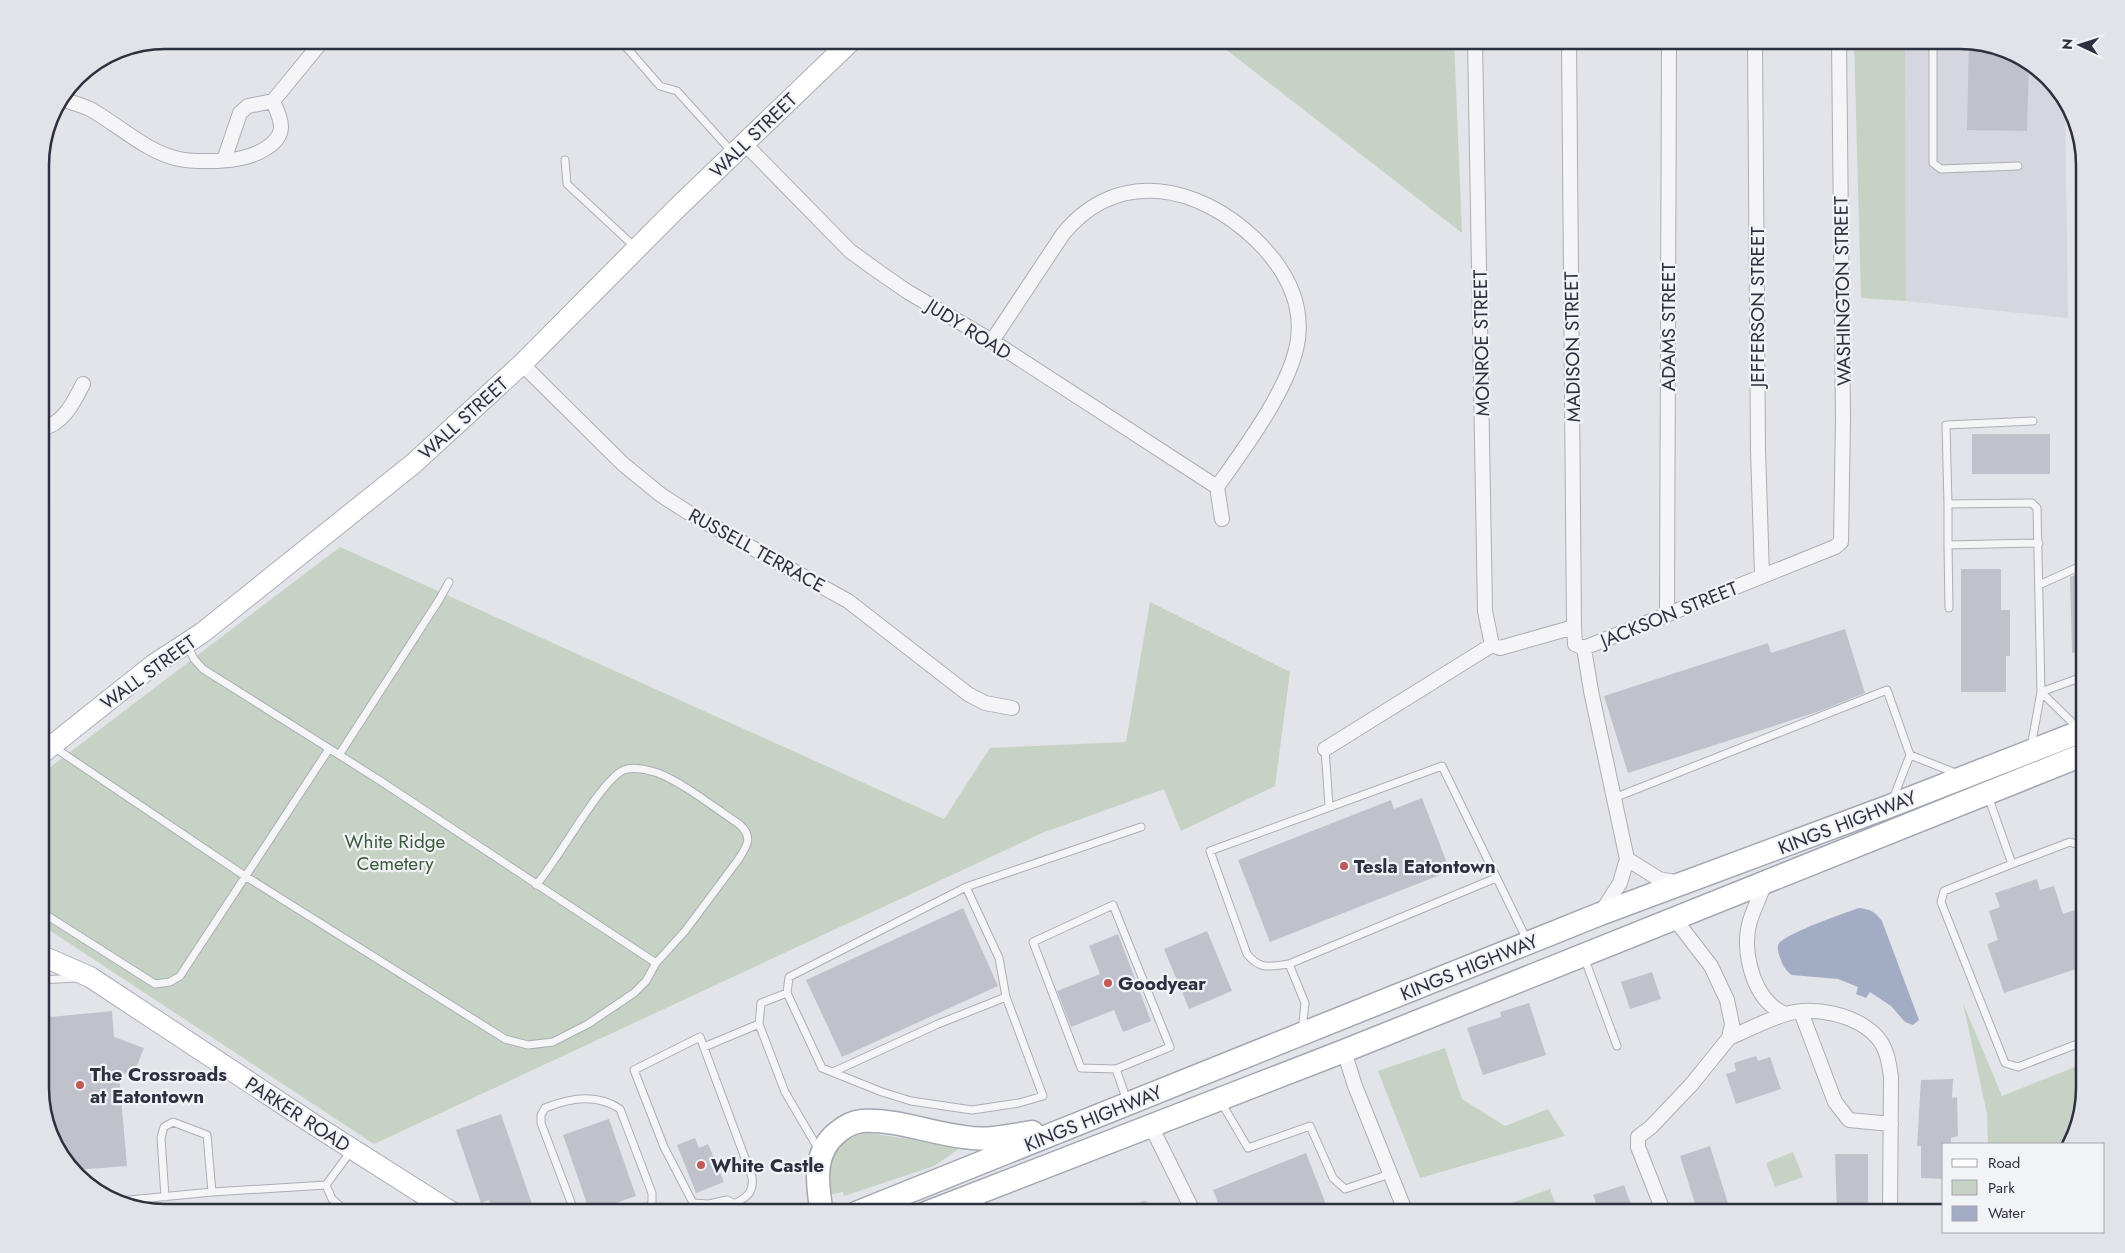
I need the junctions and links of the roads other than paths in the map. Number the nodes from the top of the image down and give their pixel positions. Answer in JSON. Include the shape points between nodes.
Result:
{"nodes":[{"id":1,"x":316,"y":49,"type":"edge"},
{"id":2,"x":628,"y":49,"type":"edge"},
{"id":3,"x":842,"y":49,"type":"edge"},
{"id":4,"x":1475,"y":49,"type":"edge"},
{"id":5,"x":1569,"y":49,"type":"edge"},
{"id":6,"x":1669,"y":49,"type":"edge"},
{"id":7,"x":1755,"y":49,"type":"edge"},
{"id":8,"x":1839,"y":49,"type":"edge"},
{"id":9,"x":1933,"y":49,"type":"edge"},
{"id":10,"x":67,"y":101,"type":"edge"},
{"id":11,"x":273,"y":101,"type":"junction"},
{"id":12,"x":738,"y":148,"type":"junction"},
{"id":13,"x":224,"y":160,"type":"junction"},
{"id":14,"x":565,"y":160,"type":"dead end"},
{"id":15,"x":2018,"y":166,"type":"dead end"},
{"id":16,"x":636,"y":249,"type":"junction"},
{"id":17,"x":992,"y":342,"type":"junction"},
{"id":18,"x":522,"y":364,"type":"junction"},
{"id":19,"x":83,"y":384,"type":"dead end"},
{"id":20,"x":2033,"y":421,"type":"dead end"},
{"id":21,"x":49,"y":428,"type":"edge"},
{"id":22,"x":1217,"y":487,"type":"junction"},
{"id":23,"x":1948,"y":504,"type":"junction"},
{"id":24,"x":1222,"y":518,"type":"dead end"},
{"id":25,"x":1841,"y":542,"type":"joint"},
{"id":26,"x":2039,"y":543,"type":"junction"},
{"id":27,"x":1948,"y":545,"type":"junction"},
{"id":28,"x":2076,"y":568,"type":"edge"},
{"id":29,"x":1762,"y":575,"type":"junction"},
{"id":30,"x":449,"y":582,"type":"dead end"},
{"id":31,"x":2039,"y":585,"type":"junction"},
{"id":32,"x":1949,"y":608,"type":"dead end"},
{"id":33,"x":1667,"y":615,"type":"junction"},
{"id":34,"x":1574,"y":627,"type":"junction"},
{"id":35,"x":185,"y":642,"type":"junction"},
{"id":36,"x":1492,"y":645,"type":"junction"},
{"id":37,"x":1584,"y":648,"type":"junction"},
{"id":38,"x":2076,"y":679,"type":"edge"},
{"id":39,"x":2041,"y":692,"type":"junction"},
{"id":40,"x":1012,"y":708,"type":"dead end"},
{"id":41,"x":2076,"y":724,"type":"edge"},
{"id":42,"x":2076,"y":733,"type":"edge"},
{"id":43,"x":49,"y":749,"type":"edge"},
{"id":44,"x":329,"y":749,"type":"junction"},
{"id":45,"x":1324,"y":749,"type":"joint"},
{"id":46,"x":2029,"y":752,"type":"junction"},
{"id":47,"x":49,"y":753,"type":"edge"},
{"id":48,"x":339,"y":755,"type":"junction"},
{"id":49,"x":1910,"y":755,"type":"junction"},
{"id":50,"x":2076,"y":763,"type":"edge"},
{"id":51,"x":1966,"y":777,"type":"junction"},
{"id":52,"x":1986,"y":793,"type":"junction"},
{"id":53,"x":1614,"y":798,"type":"junction"},
{"id":54,"x":1329,"y":806,"type":"junction"},
{"id":55,"x":1890,"y":806,"type":"junction"},
{"id":56,"x":1142,"y":827,"type":"dead end"},
{"id":57,"x":2076,"y":844,"type":"edge"},
{"id":58,"x":1627,"y":859,"type":"junction"},
{"id":59,"x":2012,"y":864,"type":"junction"},
{"id":60,"x":245,"y":876,"type":"junction"},
{"id":61,"x":1496,"y":878,"type":"junction"},
{"id":62,"x":1766,"y":881,"type":"junction"},
{"id":63,"x":1684,"y":883,"type":"junction"},
{"id":64,"x":536,"y":885,"type":"junction"},
{"id":65,"x":966,"y":887,"type":"junction"},
{"id":66,"x":1600,"y":914,"type":"junction"},
{"id":67,"x":49,"y":917,"type":"edge"},
{"id":68,"x":1674,"y":918,"type":"junction"},
{"id":69,"x":1528,"y":943,"type":"junction"},
{"id":70,"x":1584,"y":954,"type":"junction"},
{"id":71,"x":49,"y":959,"type":"edge"},
{"id":72,"x":656,"y":963,"type":"junction"},
{"id":73,"x":1290,"y":964,"type":"junction"},
{"id":74,"x":90,"y":977,"type":"junction"},
{"id":75,"x":49,"y":979,"type":"edge"},
{"id":76,"x":787,"y":993,"type":"junction"},
{"id":77,"x":1006,"y":997,"type":"junction"},
{"id":78,"x":1802,"y":1012,"type":"junction"},
{"id":79,"x":1784,"y":1014,"type":"junction"},
{"id":80,"x":759,"y":1024,"type":"junction"},
{"id":81,"x":1302,"y":1034,"type":"junction"},
{"id":82,"x":1729,"y":1038,"type":"junction"},
{"id":83,"x":2076,"y":1044,"type":"edge"},
{"id":84,"x":1617,"y":1046,"type":"dead end"},
{"id":85,"x":704,"y":1047,"type":"junction"},
{"id":86,"x":1344,"y":1051,"type":"junction"},
{"id":87,"x":1116,"y":1069,"type":"junction"},
{"id":88,"x":833,"y":1072,"type":"junction"},
{"id":89,"x":1219,"y":1100,"type":"junction"},
{"id":90,"x":1128,"y":1104,"type":"junction"},
{"id":91,"x":1096,"y":1117,"type":"junction"},
{"id":92,"x":1891,"y":1124,"type":"junction"},
{"id":93,"x":1151,"y":1126,"type":"junction"},
{"id":94,"x":352,"y":1149,"type":"junction"},
{"id":95,"x":822,"y":1154,"type":"junction"},
{"id":96,"x":1390,"y":1174,"type":"junction"},
{"id":97,"x":326,"y":1185,"type":"junction"},
{"id":98,"x":995,"y":1186,"type":"junction"},
{"id":99,"x":212,"y":1192,"type":"junction"},
{"id":100,"x":165,"y":1196,"type":"junction"},
{"id":101,"x":133,"y":1200,"type":"edge"},
{"id":102,"x":694,"y":1203,"type":"joint"},
{"id":103,"x":733,"y":1203,"type":"joint"},
{"id":104,"x":338,"y":1204,"type":"edge"},
{"id":105,"x":439,"y":1204,"type":"edge"},
{"id":106,"x":572,"y":1204,"type":"edge"},
{"id":107,"x":651,"y":1204,"type":"edge"},
{"id":108,"x":820,"y":1204,"type":"edge"},
{"id":109,"x":878,"y":1204,"type":"edge"},
{"id":110,"x":949,"y":1204,"type":"edge"},
{"id":111,"x":980,"y":1204,"type":"edge"},
{"id":112,"x":1190,"y":1204,"type":"edge"},
{"id":113,"x":1402,"y":1204,"type":"edge"},
{"id":114,"x":1660,"y":1204,"type":"edge"},
{"id":115,"x":1890,"y":1204,"type":"edge"}],
"edges":[{"from":1,"to":11,"type":"street"},
{"from":2,"to":12,"type":"lane","via":[[660,86],[677,91]]},
{"from":3,"to":12,"type":"street","name":"WALL STREET"},
{"from":4,"to":36,"type":"street","name":"MONROE STREET","via":[[1485,611]]},
{"from":5,"to":34,"type":"street","name":"MADISON STREET"},
{"from":6,"to":33,"type":"street","name":"ADAMS STREET"},
{"from":7,"to":29,"type":"street","name":"JEFFERSON STREET"},
{"from":8,"to":25,"type":"street","name":"WASHINGTON STREET"},
{"from":9,"to":15,"type":"lane","via":[[1933,163],[1941,168]]},
{"from":10,"to":13,"type":"street","via":[[89,109],[171,156],[198,161]]},
{"from":11,"to":13,"type":"street","via":[[248,106],[240,113]]},
{"from":11,"to":13,"type":"street","via":[[281,121],[274,143],[255,155]]},
{"from":12,"to":16,"type":"street","name":"WALL STREET"},
{"from":12,"to":17,"type":"street","name":"JUDY ROAD","via":[[850,250],[908,292]]},
{"from":14,"to":16,"type":"lane","via":[[567,184]]},
{"from":16,"to":18,"type":"street","name":"WALL STREET"},
{"from":17,"to":22,"type":"street","name":"JUDY ROAD"},
{"from":17,"to":22,"type":"street","via":[[1063,234],[1074,220],[1096,205],[1120,195],[1157,190],[1191,197],[1219,211],[1246,230],[1282,270],[1296,303],[1298,327],[1293,363],[1286,380]]},
{"from":18,"to":35,"type":"street","name":"WALL STREET","via":[[413,464],[202,633]]},
{"from":18,"to":40,"type":"street","name":"RUSSELL TERRACE","via":[[623,464],[660,495],[848,601],[968,694],[986,703]]},
{"from":19,"to":21,"type":"street","via":[[73,404]]},
{"from":20,"to":23,"type":"lane","via":[[1946,425]]},
{"from":22,"to":24,"type":"street"},
{"from":23,"to":26,"type":"lane","via":[[2032,503],[2037,508]]},
{"from":23,"to":27,"type":"lane"},
{"from":25,"to":29,"type":"street","name":"JACKSON STREET"},
{"from":26,"to":27,"type":"lane"},
{"from":26,"to":31,"type":"lane"},
{"from":27,"to":32,"type":"lane"},
{"from":28,"to":31,"type":"lane"},
{"from":29,"to":33,"type":"street","name":"JACKSON STREET"},
{"from":30,"to":48,"type":"lane"},
{"from":31,"to":39,"type":"lane"},
{"from":33,"to":37,"type":"street","name":"JACKSON STREET"},
{"from":34,"to":36,"type":"street","name":"JACKSON STREET","via":[[1500,648]]},
{"from":34,"to":37,"type":"street","name":"MADISON STREET","via":[[1575,644]]},
{"from":35,"to":43,"type":"street","name":"WALL STREET"},
{"from":35,"to":44,"type":"lane","via":[[203,669]]},
{"from":36,"to":45,"type":"street","name":"JACKSON STREET"},
{"from":37,"to":53,"type":"street","name":"JACKSON STREET"},
{"from":38,"to":39,"type":"lane"},
{"from":39,"to":41,"type":"lane"},
{"from":39,"to":46,"type":"lane"},
{"from":42,"to":46,"type":"main road","name":"KINGS HIGHWAY"},
{"from":44,"to":48,"type":"lane"},
{"from":44,"to":60,"type":"lane"},
{"from":45,"to":54,"type":"lane"},
{"from":46,"to":51,"type":"main road","name":"KINGS HIGHWAY"},
{"from":47,"to":60,"type":"lane"},
{"from":48,"to":64,"type":"lane"},
{"from":49,"to":51,"type":"lane"},
{"from":49,"to":53,"type":"lane","via":[[1886,690]]},
{"from":49,"to":55,"type":"lane"},
{"from":50,"to":52,"type":"main road","name":"KINGS HIGHWAY"},
{"from":51,"to":55,"type":"main road","name":"KINGS HIGHWAY"},
{"from":52,"to":59,"type":"lane"},
{"from":52,"to":62,"type":"main road","name":"KINGS HIGHWAY"},
{"from":53,"to":58,"type":"street","name":"JACKSON STREET"},
{"from":54,"to":61,"type":"lane","via":[[1442,766]]},
{"from":54,"to":73,"type":"lane","via":[[1210,850],[1247,954],[1255,964]]},
{"from":55,"to":63,"type":"main road","name":"KINGS HIGHWAY"},
{"from":56,"to":65,"type":"lane"},
{"from":57,"to":59,"type":"lane","via":[[2070,842]]},
{"from":58,"to":63,"type":"street","via":[[1658,879]]},
{"from":58,"to":66,"type":"street","via":[[1620,883]]},
{"from":59,"to":83,"type":"lane","via":[[1944,891],[1941,902],[2005,1063],[2018,1067]]},
{"from":60,"to":67,"type":"lane","via":[[180,976],[162,985],[155,984]]},
{"from":60,"to":72,"type":"lane","via":[[514,1043],[553,1042],[588,1024],[634,993],[646,981]]},
{"from":61,"to":69,"type":"lane"},
{"from":61,"to":73,"type":"lane"},
{"from":62,"to":68,"type":"main road","name":"KINGS HIGHWAY"},
{"from":62,"to":79,"type":"street","via":[[1747,936],[1749,964],[1758,987],[1771,1005]]},
{"from":63,"to":66,"type":"main road","name":"KINGS HIGHWAY"},
{"from":64,"to":72,"type":"lane"},
{"from":64,"to":72,"type":"lane","via":[[603,789],[623,770],[631,768],[658,773],[740,824],[749,838],[746,848],[685,931]]},
{"from":65,"to":76,"type":"lane","via":[[789,977]]},
{"from":65,"to":77,"type":"lane","via":[[999,958]]},
{"from":66,"to":69,"type":"main road","name":"KINGS HIGHWAY"},
{"from":68,"to":70,"type":"main road","name":"KINGS HIGHWAY"},
{"from":68,"to":82,"type":"street","via":[[1711,966],[1727,1000],[1732,1024]]},
{"from":69,"to":81,"type":"main road","name":"KINGS HIGHWAY"},
{"from":70,"to":84,"type":"lane"},
{"from":70,"to":86,"type":"main road","name":"KINGS HIGHWAY"},
{"from":71,"to":74,"type":"street","name":"PARKER ROAD"},
{"from":73,"to":81,"type":"lane","via":[[1305,1003]]},
{"from":74,"to":75,"type":"lane"},
{"from":74,"to":94,"type":"street","name":"PARKER ROAD"},
{"from":76,"to":80,"type":"lane","via":[[762,1004]]},
{"from":76,"to":88,"type":"lane","via":[[822,1068]]},
{"from":77,"to":88,"type":"lane"},
{"from":77,"to":88,"type":"lane","via":[[1043,1096],[972,1110],[911,1102]]},
{"from":78,"to":79,"type":"street"},
{"from":78,"to":92,"type":"street","via":[[1835,1102],[1849,1120]]},
{"from":78,"to":92,"type":"street","via":[[1836,1013],[1877,1037],[1888,1057]]},
{"from":79,"to":82,"type":"street"},
{"from":80,"to":85,"type":"lane"},
{"from":80,"to":95,"type":"lane","via":[[785,1092]]},
{"from":81,"to":90,"type":"main road","name":"KINGS HIGHWAY"},
{"from":82,"to":114,"type":"street","via":[[1691,1085],[1638,1137],[1638,1147]]},
{"from":85,"to":102,"type":"lane","via":[[700,1037],[634,1070],[664,1147]]},
{"from":85,"to":103,"type":"lane","via":[[752,1177],[752,1190],[748,1196]]},
{"from":86,"to":89,"type":"main road","name":"KINGS HIGHWAY"},
{"from":86,"to":96,"type":"street"},
{"from":87,"to":87,"type":"lane","via":[[1170,1047],[1113,905],[1033,942],[1081,1068]]},
{"from":87,"to":90,"type":"lane"},
{"from":89,"to":93,"type":"main road","name":"KINGS HIGHWAY"},
{"from":89,"to":96,"type":"lane","via":[[1248,1148],[1310,1126],[1333,1178],[1345,1189]]},
{"from":90,"to":91,"type":"main road","name":"KINGS HIGHWAY"},
{"from":91,"to":95,"type":"main road","via":[[1002,1138],[966,1138],[889,1123],[861,1121],[846,1125],[834,1134]]},
{"from":91,"to":109,"type":"main road","name":"KINGS HIGHWAY"},
{"from":92,"to":115,"type":"street"},
{"from":93,"to":98,"type":"main road","name":"KINGS HIGHWAY"},
{"from":93,"to":112,"type":"street"},
{"from":94,"to":97,"type":"lane"},
{"from":94,"to":105,"type":"street","name":"PARKER ROAD"},
{"from":95,"to":108,"type":"main road","via":[[817,1171]]},
{"from":96,"to":113,"type":"street"},
{"from":97,"to":99,"type":"lane"},
{"from":97,"to":104,"type":"lane"},
{"from":98,"to":110,"type":"main road","name":"KINGS HIGHWAY"},
{"from":98,"to":111,"type":"lane"},
{"from":99,"to":100,"type":"lane"},
{"from":99,"to":100,"type":"lane","via":[[207,1135],[173,1122],[164,1127],[161,1138]]},
{"from":100,"to":101,"type":"lane"},
{"from":102,"to":103,"type":"lane","via":[[727,1200]]},
{"from":106,"to":107,"type":"lane","via":[[541,1123],[541,1115],[545,1108],[562,1100],[586,1098],[602,1100],[620,1109],[652,1193]]}]}
